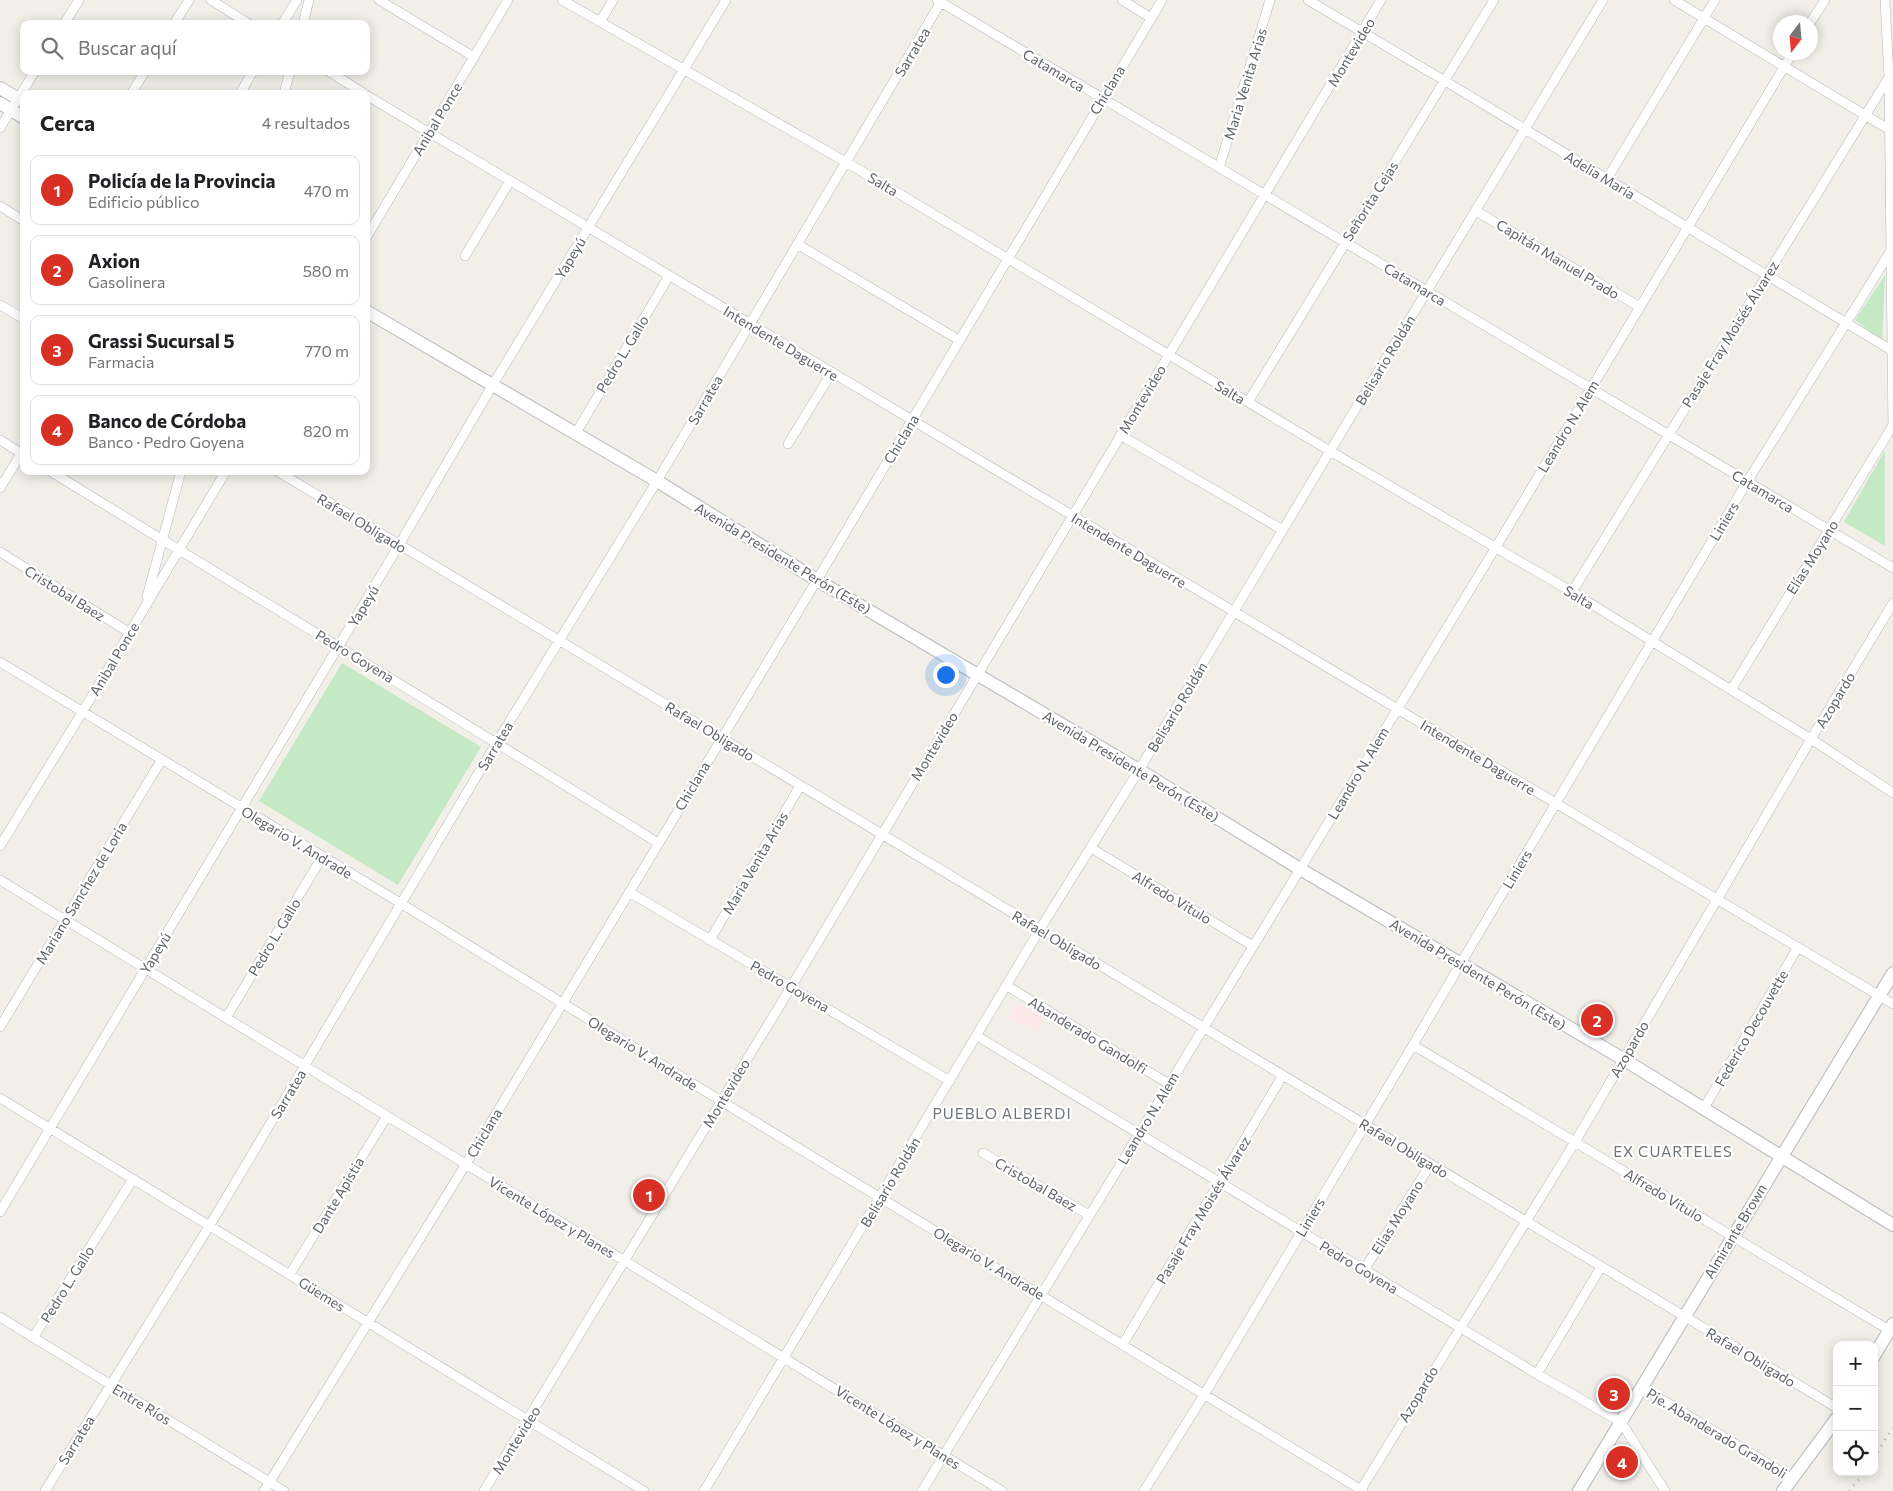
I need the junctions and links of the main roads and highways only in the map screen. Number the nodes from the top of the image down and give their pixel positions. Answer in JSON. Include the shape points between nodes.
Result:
{"nodes":[{"id":1,"x":0,"y":88,"type":"edge"},
{"id":2,"x":13,"y":104,"type":"edge"},
{"id":3,"x":370,"y":313,"type":"edge"},
{"id":4,"x":1893,"y":972,"type":"edge"},
{"id":5,"x":1781,"y":1156,"type":"junction"},
{"id":6,"x":1893,"y":1225,"type":"edge"},
{"id":7,"x":1891,"y":1327,"type":"edge"},
{"id":8,"x":1878,"y":1349,"type":"edge"},
{"id":9,"x":1833,"y":1424,"type":"edge"},
{"id":10,"x":1579,"y":1491,"type":"edge"},
{"id":11,"x":1783,"y":1491,"type":"edge"}],
"edges":[{"from":1,"to":2,"type":"main road"},
{"from":3,"to":5,"type":"main road","name":"Avenida Presidente Perón (Este)","via":[[657,481]]},
{"from":4,"to":5,"type":"main road","name":"Almirante Brown"},
{"from":5,"to":6,"type":"main road","name":"Avenida Presidente Perón (Este)"},
{"from":5,"to":10,"type":"main road","name":"Almirante Brown"},
{"from":7,"to":8,"type":"main road"},
{"from":9,"to":11,"type":"main road"}]}
